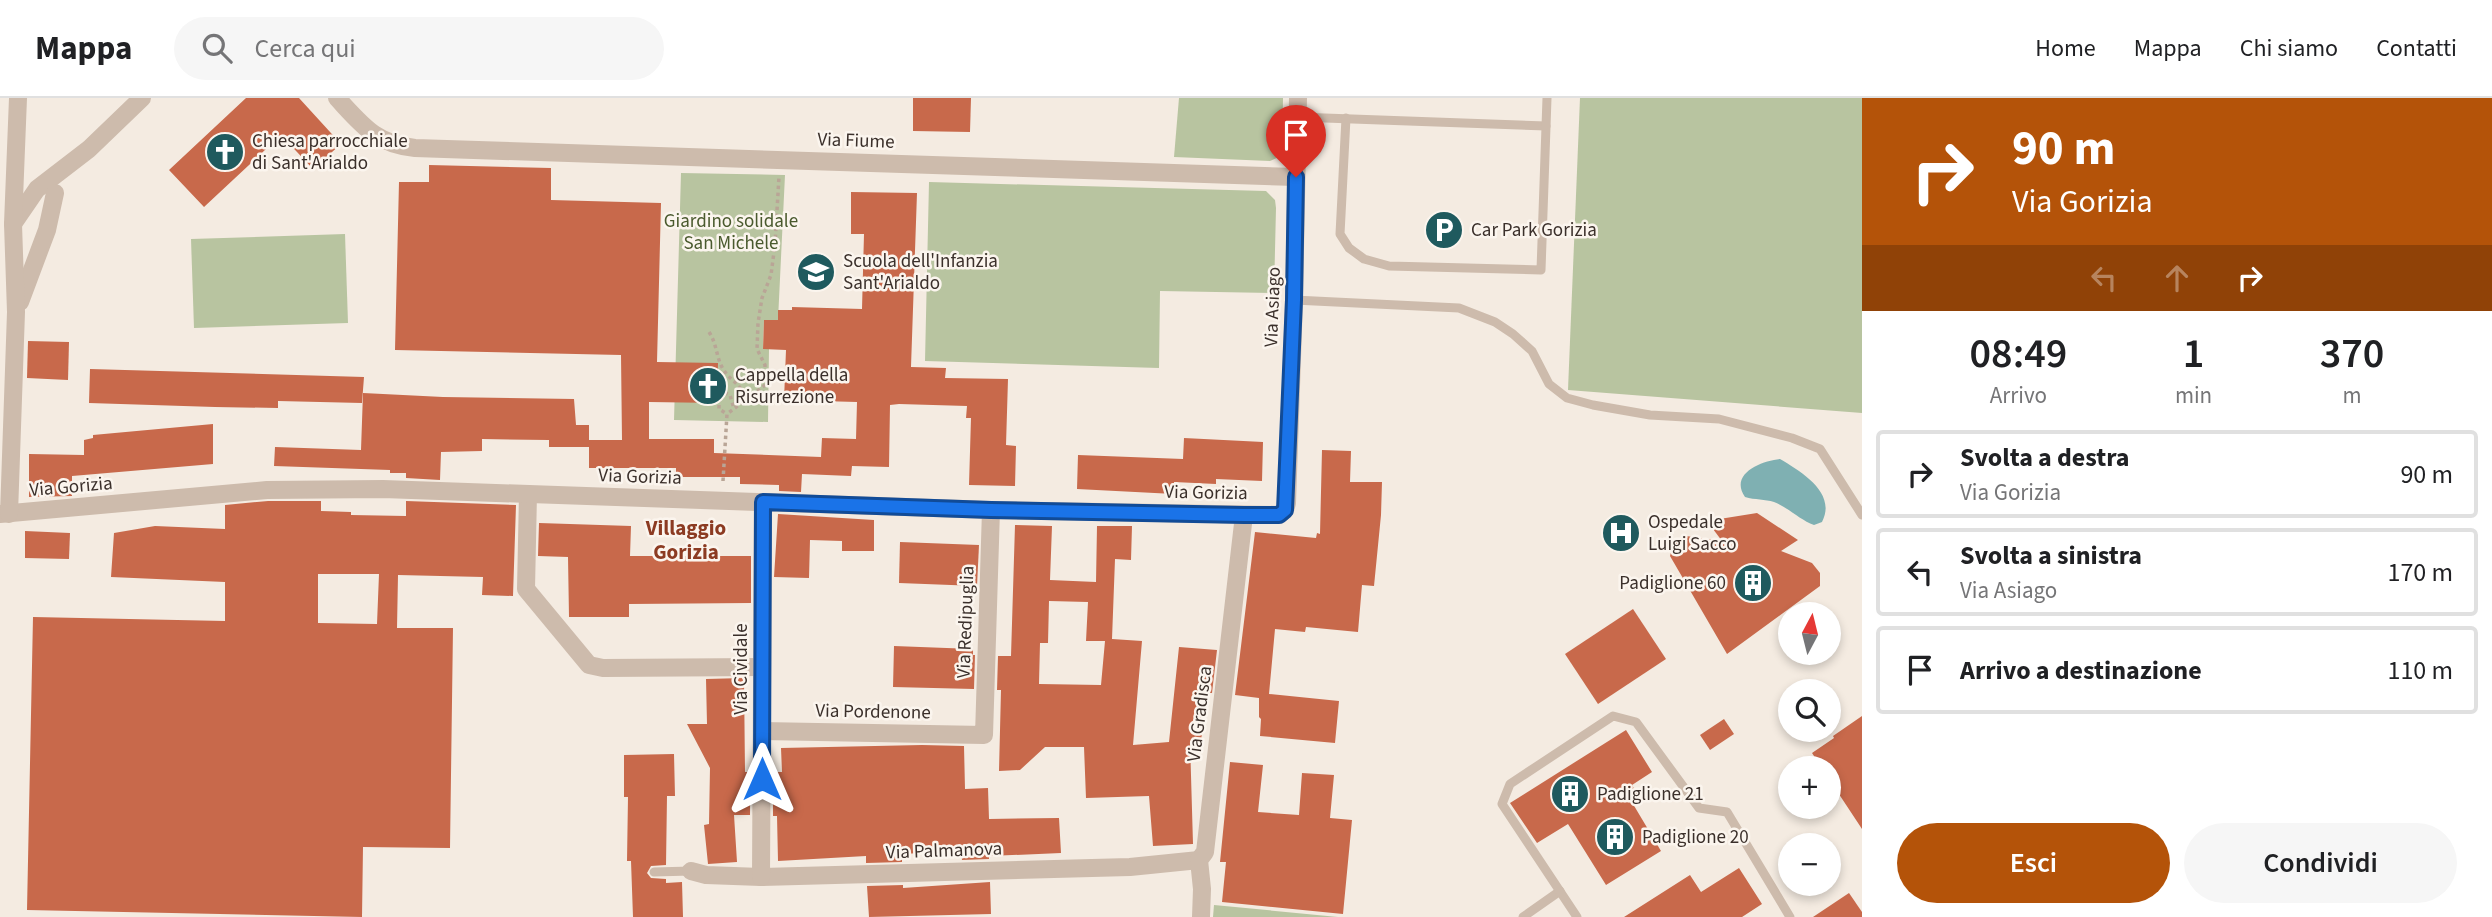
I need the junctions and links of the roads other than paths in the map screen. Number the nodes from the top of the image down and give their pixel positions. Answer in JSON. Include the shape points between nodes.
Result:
{"nodes":[{"id":1,"x":18,"y":98,"type":"edge"},
{"id":2,"x":142,"y":98,"type":"edge"},
{"id":3,"x":337,"y":98,"type":"edge"},
{"id":4,"x":1298,"y":98,"type":"edge"},
{"id":5,"x":1548,"y":98,"type":"edge"},
{"id":6,"x":1297,"y":117,"type":"junction"},
{"id":7,"x":1346,"y":118,"type":"junction"},
{"id":8,"x":1546,"y":126,"type":"junction"},
{"id":9,"x":89,"y":149,"type":"junction"},
{"id":10,"x":1296,"y":177,"type":"junction"},
{"id":11,"x":55,"y":193,"type":"junction"},
{"id":12,"x":7,"y":229,"type":"edge"},
{"id":13,"x":1294,"y":300,"type":"junction"},
{"id":14,"x":16,"y":312,"type":"junction"},
{"id":15,"x":528,"y":494,"type":"junction"},
{"id":16,"x":763,"y":502,"type":"junction"},
{"id":17,"x":991,"y":510,"type":"junction"},
{"id":18,"x":4,"y":514,"type":"edge"},
{"id":19,"x":1244,"y":515,"type":"junction"},
{"id":20,"x":1279,"y":515,"type":"joint"},
{"id":21,"x":1862,"y":515,"type":"edge"},
{"id":22,"x":762,"y":667,"type":"junction"},
{"id":23,"x":762,"y":730,"type":"junction"},
{"id":24,"x":984,"y":735,"type":"joint"},
{"id":25,"x":1199,"y":860,"type":"junction"},
{"id":26,"x":691,"y":871,"type":"joint"},
{"id":27,"x":654,"y":872,"type":"dead end"},
{"id":28,"x":761,"y":877,"type":"junction"},
{"id":29,"x":1560,"y":891,"type":"junction"},
{"id":30,"x":1201,"y":917,"type":"edge"},
{"id":31,"x":1523,"y":917,"type":"edge"},
{"id":32,"x":1577,"y":917,"type":"edge"},
{"id":33,"x":1790,"y":917,"type":"edge"}],
"edges":[{"from":1,"to":12,"type":"street"},
{"from":2,"to":9,"type":"street"},
{"from":3,"to":10,"type":"street","name":"Via Fiume","via":[[384,142],[415,148]]},
{"from":4,"to":6,"type":"street","name":"Via Asiago"},
{"from":5,"to":8,"type":"lane"},
{"from":6,"to":7,"type":"lane"},
{"from":6,"to":10,"type":"street","name":"Via Asiago"},
{"from":7,"to":8,"type":"lane"},
{"from":7,"to":8,"type":"lane","via":[[1340,234],[1364,259],[1389,265],[1541,270]]},
{"from":9,"to":11,"type":"street"},
{"from":9,"to":12,"type":"street","via":[[37,190]]},
{"from":10,"to":13,"type":"street","name":"Via Asiago"},
{"from":11,"to":12,"type":"street"},
{"from":11,"to":14,"type":"street","via":[[47,230]]},
{"from":12,"to":14,"type":"street"},
{"from":13,"to":20,"type":"street","name":"Via Asiago","via":[[1287,503]]},
{"from":13,"to":21,"type":"lane","via":[[1459,308],[1513,334],[1532,351],[1549,384],[1567,398],[1650,415],[1719,419],[1820,449]]},
{"from":14,"to":18,"type":"street"},
{"from":15,"to":16,"type":"street","name":"Via Gorizia"},
{"from":15,"to":18,"type":"street","name":"Via Gorizia","via":[[267,490]]},
{"from":15,"to":22,"type":"street","via":[[526,589],[589,665]]},
{"from":16,"to":17,"type":"street","name":"Via Gorizia"},
{"from":16,"to":22,"type":"street","name":"Via Cividale"},
{"from":17,"to":19,"type":"street","name":"Via Gorizia"},
{"from":17,"to":24,"type":"street","name":"Via Redipuglia"},
{"from":19,"to":20,"type":"street","name":"Via Gorizia"},
{"from":19,"to":25,"type":"street","name":"Via Gradisca","via":[[1205,852]]},
{"from":22,"to":23,"type":"street","name":"Via Cividale"},
{"from":23,"to":24,"type":"street","name":"Via Pordenone"},
{"from":23,"to":28,"type":"street","name":"Via Cividale"},
{"from":25,"to":28,"type":"street","name":"Via Palmanova","via":[[1130,867]]},
{"from":25,"to":30,"type":"street","name":"Via Gradisca"},
{"from":26,"to":27,"type":"lane"},
{"from":26,"to":28,"type":"street","name":"Via Palmanova"},
{"from":29,"to":31,"type":"lane"},
{"from":29,"to":32,"type":"lane"},
{"from":29,"to":33,"type":"lane","via":[[1502,804],[1510,784],[1613,716],[1636,722],[1699,808],[1727,812]]}]}
